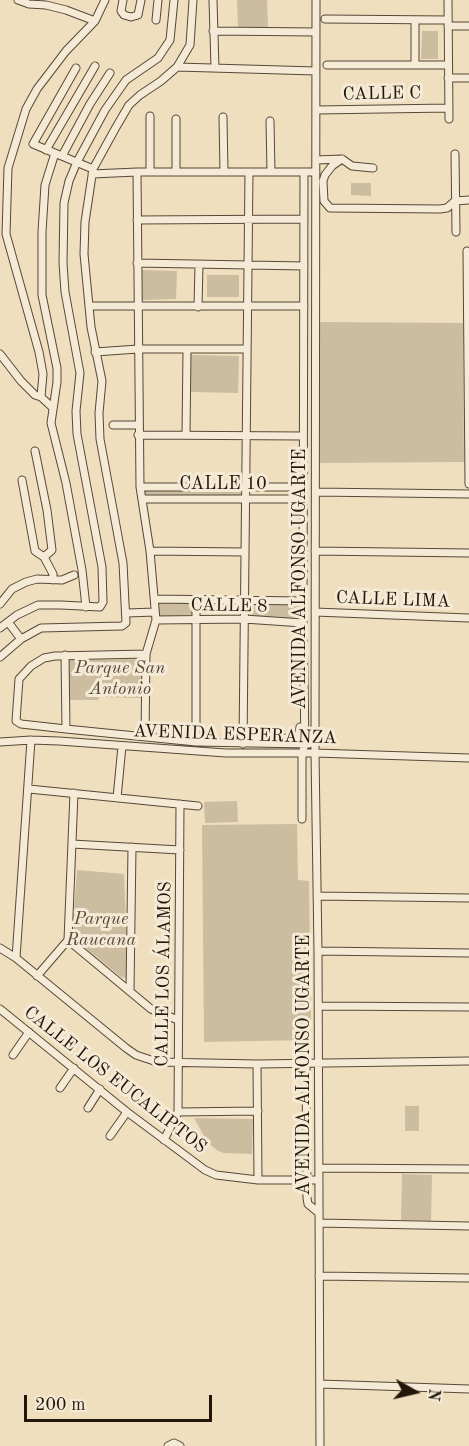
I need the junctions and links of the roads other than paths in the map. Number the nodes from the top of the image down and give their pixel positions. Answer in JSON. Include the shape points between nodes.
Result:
{"nodes":[{"id":1,"x":18,"y":0,"type":"edge"},
{"id":2,"x":105,"y":0,"type":"edge"},
{"id":3,"x":123,"y":0,"type":"edge"},
{"id":4,"x":141,"y":0,"type":"edge"},
{"id":5,"x":158,"y":0,"type":"edge"},
{"id":6,"x":174,"y":0,"type":"edge"},
{"id":7,"x":193,"y":0,"type":"edge"},
{"id":8,"x":213,"y":0,"type":"edge"},
{"id":9,"x":316,"y":0,"type":"edge"},
{"id":10,"x":448,"y":0,"type":"edge"},
{"id":11,"x":325,"y":19,"type":"dead end"},
{"id":12,"x":156,"y":20,"type":"dead end"},
{"id":13,"x":415,"y":20,"type":"junction"},
{"id":14,"x":95,"y":21,"type":"junction"},
{"id":15,"x":448,"y":23,"type":"junction"},
{"id":16,"x":469,"y":26,"type":"edge"},
{"id":17,"x":213,"y":31,"type":"junction"},
{"id":18,"x":316,"y":32,"type":"junction"},
{"id":19,"x":327,"y":65,"type":"dead end"},
{"id":20,"x":415,"y":65,"type":"junction"},
{"id":21,"x":448,"y":65,"type":"junction"},
{"id":22,"x":95,"y":66,"type":"dead end"},
{"id":23,"x":177,"y":67,"type":"junction"},
{"id":24,"x":76,"y":68,"type":"dead end"},
{"id":25,"x":215,"y":68,"type":"junction"},
{"id":26,"x":316,"y":70,"type":"junction"},
{"id":27,"x":110,"y":73,"type":"dead end"},
{"id":28,"x":448,"y":78,"type":"junction"},
{"id":29,"x":469,"y":78,"type":"edge"},
{"id":30,"x":449,"y":108,"type":"junction"},
{"id":31,"x":316,"y":110,"type":"junction"},
{"id":32,"x":150,"y":116,"type":"dead end"},
{"id":33,"x":223,"y":117,"type":"dead end"},
{"id":34,"x":176,"y":118,"type":"dead end"},
{"id":35,"x":449,"y":119,"type":"dead end"},
{"id":36,"x":270,"y":121,"type":"dead end"},
{"id":37,"x":46,"y":150,"type":"junction"},
{"id":38,"x":455,"y":154,"type":"dead end"},
{"id":39,"x":59,"y":155,"type":"junction"},
{"id":40,"x":342,"y":159,"type":"junction"},
{"id":41,"x":316,"y":160,"type":"junction"},
{"id":42,"x":77,"y":162,"type":"junction"},
{"id":43,"x":373,"y":168,"type":"dead end"},
{"id":44,"x":93,"y":171,"type":"junction"},
{"id":45,"x":137,"y":172,"type":"junction"},
{"id":46,"x":150,"y":172,"type":"junction"},
{"id":47,"x":176,"y":172,"type":"junction"},
{"id":48,"x":224,"y":172,"type":"junction"},
{"id":49,"x":249,"y":172,"type":"junction"},
{"id":50,"x":271,"y":172,"type":"junction"},
{"id":51,"x":304,"y":172,"type":"junction"},
{"id":52,"x":316,"y":172,"type":"junction"},
{"id":53,"x":469,"y":200,"type":"edge"},
{"id":54,"x":455,"y":201,"type":"junction"},
{"id":55,"x":249,"y":219,"type":"junction"},
{"id":56,"x":304,"y":219,"type":"junction"},
{"id":57,"x":137,"y":220,"type":"junction"},
{"id":58,"x":456,"y":232,"type":"dead end"},
{"id":59,"x":467,"y":251,"type":"dead end"},
{"id":60,"x":137,"y":263,"type":"junction"},
{"id":61,"x":200,"y":265,"type":"junction"},
{"id":62,"x":248,"y":266,"type":"junction"},
{"id":63,"x":304,"y":266,"type":"junction"},
{"id":64,"x":468,"y":304,"type":"edge"},
{"id":65,"x":89,"y":306,"type":"junction"},
{"id":66,"x":247,"y":306,"type":"junction"},
{"id":67,"x":304,"y":306,"type":"junction"},
{"id":68,"x":138,"y":307,"type":"junction"},
{"id":69,"x":198,"y":307,"type":"junction"},
{"id":70,"x":138,"y":349,"type":"junction"},
{"id":71,"x":247,"y":349,"type":"junction"},
{"id":72,"x":187,"y":351,"type":"junction"},
{"id":73,"x":95,"y":352,"type":"junction"},
{"id":74,"x":0,"y":354,"type":"edge"},
{"id":75,"x":468,"y":362,"type":"edge"},
{"id":76,"x":41,"y":397,"type":"junction"},
{"id":77,"x":53,"y":408,"type":"junction"},
{"id":78,"x":469,"y":416,"type":"edge"},
{"id":79,"x":113,"y":425,"type":"dead end"},
{"id":80,"x":138,"y":425,"type":"junction"},
{"id":81,"x":138,"y":435,"type":"junction"},
{"id":82,"x":186,"y":435,"type":"junction"},
{"id":83,"x":246,"y":435,"type":"junction"},
{"id":84,"x":303,"y":436,"type":"junction"},
{"id":85,"x":35,"y":451,"type":"dead end"},
{"id":86,"x":469,"y":471,"type":"edge"},
{"id":87,"x":22,"y":480,"type":"dead end"},
{"id":88,"x":469,"y":484,"type":"edge"},
{"id":89,"x":140,"y":487,"type":"junction"},
{"id":90,"x":246,"y":487,"type":"junction"},
{"id":91,"x":303,"y":487,"type":"junction"},
{"id":92,"x":315,"y":492,"type":"junction"},
{"id":93,"x":469,"y":494,"type":"edge"},
{"id":94,"x":142,"y":499,"type":"junction"},
{"id":95,"x":245,"y":499,"type":"junction"},
{"id":96,"x":303,"y":499,"type":"junction"},
{"id":97,"x":150,"y":551,"type":"junction"},
{"id":98,"x":315,"y":551,"type":"junction"},
{"id":99,"x":245,"y":552,"type":"junction"},
{"id":100,"x":469,"y":553,"type":"edge"},
{"id":101,"x":44,"y":557,"type":"junction"},
{"id":102,"x":74,"y":575,"type":"dead end"},
{"id":103,"x":53,"y":580,"type":"junction"},
{"id":104,"x":155,"y":599,"type":"junction"},
{"id":105,"x":196,"y":599,"type":"junction"},
{"id":106,"x":303,"y":601,"type":"junction"},
{"id":107,"x":244,"y":602,"type":"junction"},
{"id":108,"x":0,"y":604,"type":"edge"},
{"id":109,"x":86,"y":607,"type":"junction"},
{"id":110,"x":155,"y":612,"type":"junction"},
{"id":111,"x":315,"y":612,"type":"junction"},
{"id":112,"x":127,"y":613,"type":"junction"},
{"id":113,"x":469,"y":618,"type":"edge"},
{"id":114,"x":244,"y":619,"type":"junction"},
{"id":115,"x":156,"y":620,"type":"junction"},
{"id":116,"x":196,"y":620,"type":"junction"},
{"id":117,"x":8,"y":622,"type":"junction"},
{"id":118,"x":303,"y":623,"type":"junction"},
{"id":119,"x":0,"y":628,"type":"edge"},
{"id":120,"x":21,"y":639,"type":"junction"},
{"id":121,"x":146,"y":654,"type":"junction"},
{"id":122,"x":65,"y":655,"type":"junction"},
{"id":123,"x":0,"y":657,"type":"edge"},
{"id":124,"x":304,"y":705,"type":"junction"},
{"id":125,"x":66,"y":729,"type":"junction"},
{"id":126,"x":145,"y":737,"type":"junction"},
{"id":127,"x":31,"y":740,"type":"junction"},
{"id":128,"x":0,"y":742,"type":"edge"},
{"id":129,"x":196,"y":742,"type":"junction"},
{"id":130,"x":243,"y":742,"type":"junction"},
{"id":131,"x":305,"y":744,"type":"junction"},
{"id":132,"x":315,"y":745,"type":"junction"},
{"id":133,"x":122,"y":746,"type":"junction"},
{"id":134,"x":315,"y":753,"type":"junction"},
{"id":135,"x":302,"y":754,"type":"junction"},
{"id":136,"x":469,"y":758,"type":"edge"},
{"id":137,"x":29,"y":789,"type":"junction"},
{"id":138,"x":74,"y":793,"type":"junction"},
{"id":139,"x":117,"y":798,"type":"junction"},
{"id":140,"x":180,"y":804,"type":"junction"},
{"id":141,"x":198,"y":806,"type":"dead end"},
{"id":142,"x":302,"y":819,"type":"dead end"},
{"id":143,"x":72,"y":844,"type":"junction"},
{"id":144,"x":132,"y":847,"type":"junction"},
{"id":145,"x":180,"y":850,"type":"junction"},
{"id":146,"x":317,"y":896,"type":"junction"},
{"id":147,"x":469,"y":898,"type":"edge"},
{"id":148,"x":68,"y":940,"type":"junction"},
{"id":149,"x":0,"y":948,"type":"edge"},
{"id":150,"x":318,"y":951,"type":"junction"},
{"id":151,"x":469,"y":953,"type":"edge"},
{"id":152,"x":16,"y":958,"type":"junction"},
{"id":153,"x":38,"y":976,"type":"junction"},
{"id":154,"x":130,"y":991,"type":"junction"},
{"id":155,"x":319,"y":1006,"type":"junction"},
{"id":156,"x":469,"y":1007,"type":"edge"},
{"id":157,"x":1,"y":1010,"type":"edge"},
{"id":158,"x":178,"y":1020,"type":"junction"},
{"id":159,"x":29,"y":1032,"type":"junction"},
{"id":160,"x":13,"y":1055,"type":"dead end"},
{"id":161,"x":469,"y":1061,"type":"edge"},
{"id":162,"x":178,"y":1063,"type":"junction"},
{"id":163,"x":257,"y":1064,"type":"junction"},
{"id":164,"x":306,"y":1064,"type":"junction"},
{"id":165,"x":319,"y":1064,"type":"junction"},
{"id":166,"x":74,"y":1068,"type":"junction"},
{"id":167,"x":60,"y":1088,"type":"dead end"},
{"id":168,"x":100,"y":1089,"type":"junction"},
{"id":169,"x":88,"y":1108,"type":"dead end"},
{"id":170,"x":258,"y":1111,"type":"junction"},
{"id":171,"x":127,"y":1112,"type":"junction"},
{"id":172,"x":178,"y":1112,"type":"junction"},
{"id":173,"x":110,"y":1136,"type":"dead end"},
{"id":174,"x":164,"y":1140,"type":"junction"},
{"id":175,"x":319,"y":1168,"type":"junction"},
{"id":176,"x":469,"y":1169,"type":"edge"},
{"id":177,"x":258,"y":1180,"type":"junction"},
{"id":178,"x":306,"y":1180,"type":"junction"},
{"id":179,"x":319,"y":1180,"type":"junction"},
{"id":180,"x":319,"y":1213,"type":"junction"},
{"id":181,"x":319,"y":1223,"type":"junction"},
{"id":182,"x":469,"y":1226,"type":"edge"},
{"id":183,"x":320,"y":1276,"type":"junction"},
{"id":184,"x":469,"y":1278,"type":"edge"},
{"id":185,"x":320,"y":1384,"type":"junction"},
{"id":186,"x":469,"y":1389,"type":"edge"},
{"id":187,"x":168,"y":1446,"type":"edge"},
{"id":188,"x":180,"y":1446,"type":"edge"},
{"id":189,"x":320,"y":1446,"type":"edge"}],
"edges":[{"from":1,"to":14,"type":"street"},
{"from":2,"to":14,"type":"street"},
{"from":3,"to":4,"type":"street","via":[[121,11],[128,17],[138,15]]},
{"from":5,"to":12,"type":"street"},
{"from":6,"to":42,"type":"street","via":[[170,40],[158,58],[126,80]]},
{"from":7,"to":23,"type":"street","via":[[190,45]]},
{"from":8,"to":17,"type":"street"},
{"from":9,"to":18,"type":"street","name":"AVENIDA ALFONSO UGARTE"},
{"from":10,"to":15,"type":"street"},
{"from":11,"to":13,"type":"street"},
{"from":13,"to":15,"type":"street"},
{"from":13,"to":20,"type":"street"},
{"from":14,"to":76,"type":"street","via":[[37,89],[26,109],[8,168],[6,234],[39,352],[43,374]]},
{"from":15,"to":16,"type":"street"},
{"from":15,"to":21,"type":"street"},
{"from":17,"to":18,"type":"street"},
{"from":17,"to":25,"type":"street"},
{"from":18,"to":26,"type":"street","name":"AVENIDA ALFONSO UGARTE"},
{"from":19,"to":20,"type":"street"},
{"from":20,"to":21,"type":"street"},
{"from":21,"to":28,"type":"street"},
{"from":22,"to":37,"type":"street"},
{"from":23,"to":25,"type":"street"},
{"from":23,"to":44,"type":"street","via":[[129,105]]},
{"from":24,"to":37,"type":"street","via":[[33,141],[34,146]]},
{"from":25,"to":26,"type":"street"},
{"from":26,"to":31,"type":"street","name":"AVENIDA ALFONSO UGARTE"},
{"from":27,"to":39,"type":"street"},
{"from":28,"to":29,"type":"street"},
{"from":28,"to":30,"type":"street"},
{"from":30,"to":31,"type":"street","name":"CALLE C"},
{"from":30,"to":35,"type":"street"},
{"from":31,"to":41,"type":"street","name":"AVENIDA ALFONSO UGARTE"},
{"from":32,"to":46,"type":"street"},
{"from":33,"to":48,"type":"street"},
{"from":34,"to":47,"type":"street"},
{"from":36,"to":50,"type":"street"},
{"from":37,"to":39,"type":"street"},
{"from":38,"to":54,"type":"street"},
{"from":39,"to":42,"type":"street"},
{"from":39,"to":77,"type":"street","via":[[45,185],[41,280],[57,368]]},
{"from":40,"to":41,"type":"street"},
{"from":40,"to":43,"type":"street","via":[[352,166]]},
{"from":40,"to":54,"type":"street","via":[[332,166],[323,182],[324,201],[330,208],[440,209]]},
{"from":41,"to":52,"type":"street","name":"AVENIDA ALFONSO UGARTE"},
{"from":42,"to":44,"type":"street"},
{"from":42,"to":109,"type":"street","via":[[64,203],[63,263],[80,373],[77,434],[102,567],[102,605]]},
{"from":44,"to":45,"type":"street"},
{"from":44,"to":65,"type":"street","via":[[84,232]]},
{"from":45,"to":46,"type":"street"},
{"from":45,"to":57,"type":"street"},
{"from":46,"to":47,"type":"street"},
{"from":47,"to":48,"type":"street"},
{"from":48,"to":49,"type":"street"},
{"from":49,"to":50,"type":"street"},
{"from":49,"to":55,"type":"street"},
{"from":50,"to":51,"type":"street"},
{"from":51,"to":52,"type":"street"},
{"from":51,"to":56,"type":"street","name":"AVENIDA ALFONSO UGARTE"},
{"from":52,"to":92,"type":"street","name":"AVENIDA ALFONSO UGARTE"},
{"from":53,"to":54,"type":"street"},
{"from":54,"to":58,"type":"street"},
{"from":55,"to":56,"type":"street"},
{"from":55,"to":57,"type":"street"},
{"from":55,"to":62,"type":"street"},
{"from":56,"to":63,"type":"street","name":"AVENIDA ALFONSO UGARTE"},
{"from":57,"to":60,"type":"street"},
{"from":59,"to":64,"type":"street"},
{"from":60,"to":61,"type":"street"},
{"from":60,"to":68,"type":"street"},
{"from":61,"to":62,"type":"street"},
{"from":61,"to":69,"type":"street"},
{"from":62,"to":63,"type":"street"},
{"from":62,"to":66,"type":"street"},
{"from":63,"to":67,"type":"street","name":"AVENIDA ALFONSO UGARTE"},
{"from":64,"to":75,"type":"street"},
{"from":65,"to":68,"type":"street"},
{"from":65,"to":73,"type":"street"},
{"from":66,"to":67,"type":"street"},
{"from":66,"to":69,"type":"street"},
{"from":66,"to":71,"type":"street"},
{"from":67,"to":84,"type":"street","name":"AVENIDA ALFONSO UGARTE"},
{"from":68,"to":69,"type":"street"},
{"from":68,"to":70,"type":"street"},
{"from":70,"to":72,"type":"street"},
{"from":70,"to":73,"type":"street"},
{"from":70,"to":80,"type":"street"},
{"from":71,"to":72,"type":"street"},
{"from":71,"to":83,"type":"street"},
{"from":72,"to":82,"type":"street"},
{"from":73,"to":112,"type":"street","via":[[102,381],[100,439],[123,563]]},
{"from":74,"to":76,"type":"street","via":[[21,381]]},
{"from":75,"to":78,"type":"street"},
{"from":76,"to":77,"type":"street"},
{"from":77,"to":109,"type":"street","via":[[51,423],[66,483]]},
{"from":78,"to":86,"type":"street"},
{"from":79,"to":80,"type":"street"},
{"from":80,"to":81,"type":"street"},
{"from":81,"to":82,"type":"street"},
{"from":81,"to":89,"type":"street"},
{"from":82,"to":83,"type":"street"},
{"from":83,"to":84,"type":"street"},
{"from":83,"to":90,"type":"street"},
{"from":84,"to":91,"type":"street","name":"AVENIDA ALFONSO UGARTE"},
{"from":85,"to":101,"type":"street","via":[[52,550]]},
{"from":86,"to":88,"type":"street"},
{"from":87,"to":101,"type":"street","via":[[35,551]]},
{"from":89,"to":90,"type":"street"},
{"from":89,"to":94,"type":"street"},
{"from":90,"to":91,"type":"street"},
{"from":90,"to":95,"type":"street"},
{"from":91,"to":96,"type":"street","name":"AVENIDA ALFONSO UGARTE"},
{"from":92,"to":93,"type":"street"},
{"from":92,"to":98,"type":"street","name":"AVENIDA ALFONSO UGARTE"},
{"from":94,"to":95,"type":"street","name":"CALLE 10"},
{"from":94,"to":97,"type":"street"},
{"from":95,"to":96,"type":"street","name":"CALLE 10"},
{"from":95,"to":99,"type":"street"},
{"from":96,"to":106,"type":"street","name":"AVENIDA ALFONSO UGARTE"},
{"from":97,"to":99,"type":"street"},
{"from":97,"to":104,"type":"street"},
{"from":98,"to":100,"type":"street"},
{"from":98,"to":111,"type":"street","name":"AVENIDA ALFONSO UGARTE"},
{"from":99,"to":107,"type":"street"},
{"from":101,"to":103,"type":"street","via":[[54,574]]},
{"from":102,"to":103,"type":"street"},
{"from":103,"to":108,"type":"street","via":[[26,582],[12,589]]},
{"from":104,"to":105,"type":"street"},
{"from":104,"to":110,"type":"street"},
{"from":105,"to":107,"type":"street"},
{"from":105,"to":116,"type":"street"},
{"from":106,"to":107,"type":"street"},
{"from":106,"to":118,"type":"street","name":"AVENIDA ALFONSO UGARTE"},
{"from":107,"to":114,"type":"street"},
{"from":109,"to":117,"type":"street","via":[[38,605]]},
{"from":110,"to":112,"type":"street"},
{"from":110,"to":115,"type":"street"},
{"from":111,"to":113,"type":"street","name":"CALLE LIMA"},
{"from":111,"to":132,"type":"street","name":"AVENIDA ALFONSO UGARTE"},
{"from":112,"to":120,"type":"street","via":[[122,626],[41,628]]},
{"from":114,"to":116,"type":"street","name":"CALLE 8"},
{"from":114,"to":118,"type":"street","name":"CALLE 8"},
{"from":114,"to":130,"type":"street"},
{"from":115,"to":116,"type":"street","name":"CALLE 8"},
{"from":115,"to":121,"type":"street"},
{"from":116,"to":129,"type":"street"},
{"from":117,"to":119,"type":"street"},
{"from":117,"to":120,"type":"street"},
{"from":118,"to":124,"type":"street","name":"AVENIDA ALFONSO UGARTE"},
{"from":120,"to":123,"type":"street"},
{"from":121,"to":122,"type":"street"},
{"from":121,"to":126,"type":"street"},
{"from":122,"to":125,"type":"street"},
{"from":122,"to":125,"type":"street","via":[[44,658],[19,679],[16,721]]},
{"from":124,"to":130,"type":"street","via":[[299,737]]},
{"from":124,"to":131,"type":"street","name":"AVENIDA ALFONSO UGARTE"},
{"from":125,"to":126,"type":"street"},
{"from":126,"to":129,"type":"street"},
{"from":127,"to":128,"type":"street","name":"AVENIDA ESPERANZA"},
{"from":127,"to":133,"type":"street","name":"AVENIDA ESPERANZA"},
{"from":127,"to":137,"type":"street"},
{"from":129,"to":130,"type":"street"},
{"from":130,"to":131,"type":"street"},
{"from":131,"to":132,"type":"street"},
{"from":131,"to":135,"type":"street","name":"AVENIDA ALFONSO UGARTE"},
{"from":132,"to":134,"type":"street","name":"AVENIDA ALFONSO UGARTE"},
{"from":133,"to":135,"type":"street","name":"AVENIDA ESPERANZA"},
{"from":133,"to":139,"type":"street"},
{"from":134,"to":135,"type":"street","name":"AVENIDA ESPERANZA"},
{"from":134,"to":136,"type":"street","name":"AVENIDA ESPERANZA"},
{"from":134,"to":146,"type":"street","name":"AVENIDA ALFONSO UGARTE"},
{"from":135,"to":142,"type":"street","name":"AVENIDA ALFONSO UGARTE"},
{"from":137,"to":138,"type":"street"},
{"from":137,"to":152,"type":"street"},
{"from":138,"to":139,"type":"street"},
{"from":138,"to":143,"type":"street"},
{"from":139,"to":140,"type":"street"},
{"from":140,"to":141,"type":"street"},
{"from":140,"to":145,"type":"street","name":"CALLE LOS ÁLAMOS"},
{"from":143,"to":144,"type":"street"},
{"from":143,"to":148,"type":"street"},
{"from":144,"to":145,"type":"street"},
{"from":144,"to":154,"type":"street"},
{"from":145,"to":158,"type":"street","name":"CALLE LOS ÁLAMOS"},
{"from":146,"to":147,"type":"street"},
{"from":146,"to":150,"type":"street","name":"AVENIDA ALFONSO UGARTE"},
{"from":148,"to":153,"type":"street"},
{"from":148,"to":154,"type":"street"},
{"from":149,"to":152,"type":"street"},
{"from":150,"to":151,"type":"street"},
{"from":150,"to":155,"type":"street","name":"AVENIDA ALFONSO UGARTE"},
{"from":152,"to":153,"type":"street"},
{"from":153,"to":162,"type":"street","via":[[136,1055]]},
{"from":154,"to":158,"type":"street","via":[[151,1009]]},
{"from":155,"to":156,"type":"street"},
{"from":155,"to":165,"type":"street","name":"AVENIDA ALFONSO UGARTE"},
{"from":157,"to":159,"type":"street","name":"CALLE LOS EUCALIPTOS"},
{"from":158,"to":162,"type":"street","name":"CALLE LOS ÁLAMOS"},
{"from":159,"to":160,"type":"street"},
{"from":159,"to":166,"type":"street","name":"CALLE LOS EUCALIPTOS"},
{"from":161,"to":165,"type":"street"},
{"from":162,"to":163,"type":"street"},
{"from":162,"to":172,"type":"street","name":"CALLE LOS ÁLAMOS"},
{"from":163,"to":164,"type":"street"},
{"from":163,"to":170,"type":"street"},
{"from":164,"to":165,"type":"street"},
{"from":164,"to":178,"type":"street"},
{"from":165,"to":175,"type":"street","name":"AVENIDA ALFONSO UGARTE"},
{"from":166,"to":167,"type":"street"},
{"from":166,"to":168,"type":"street","name":"CALLE LOS EUCALIPTOS"},
{"from":168,"to":169,"type":"street"},
{"from":168,"to":171,"type":"street","name":"CALLE LOS EUCALIPTOS"},
{"from":170,"to":172,"type":"street"},
{"from":170,"to":177,"type":"street"},
{"from":171,"to":173,"type":"street"},
{"from":171,"to":174,"type":"street","name":"CALLE LOS EUCALIPTOS"},
{"from":172,"to":174,"type":"street","name":"CALLE LOS ÁLAMOS"},
{"from":174,"to":177,"type":"street","name":"CALLE LOS EUCALIPTOS","via":[[205,1170]]},
{"from":175,"to":176,"type":"street"},
{"from":175,"to":179,"type":"street","name":"AVENIDA ALFONSO UGARTE"},
{"from":177,"to":178,"type":"street","name":"CALLE LOS EUCALIPTOS"},
{"from":178,"to":179,"type":"street","name":"CALLE LOS EUCALIPTOS"},
{"from":178,"to":180,"type":"street","via":[[308,1204]]},
{"from":179,"to":180,"type":"street","name":"AVENIDA ALFONSO UGARTE"},
{"from":180,"to":181,"type":"street","name":"AVENIDA ALFONSO UGARTE"},
{"from":181,"to":182,"type":"street"},
{"from":181,"to":183,"type":"street","name":"AVENIDA ALFONSO UGARTE"},
{"from":183,"to":184,"type":"street"},
{"from":183,"to":185,"type":"street","name":"AVENIDA ALFONSO UGARTE"},
{"from":185,"to":186,"type":"street"},
{"from":185,"to":189,"type":"street","name":"AVENIDA ALFONSO UGARTE"},
{"from":187,"to":188,"type":"street"}]}
